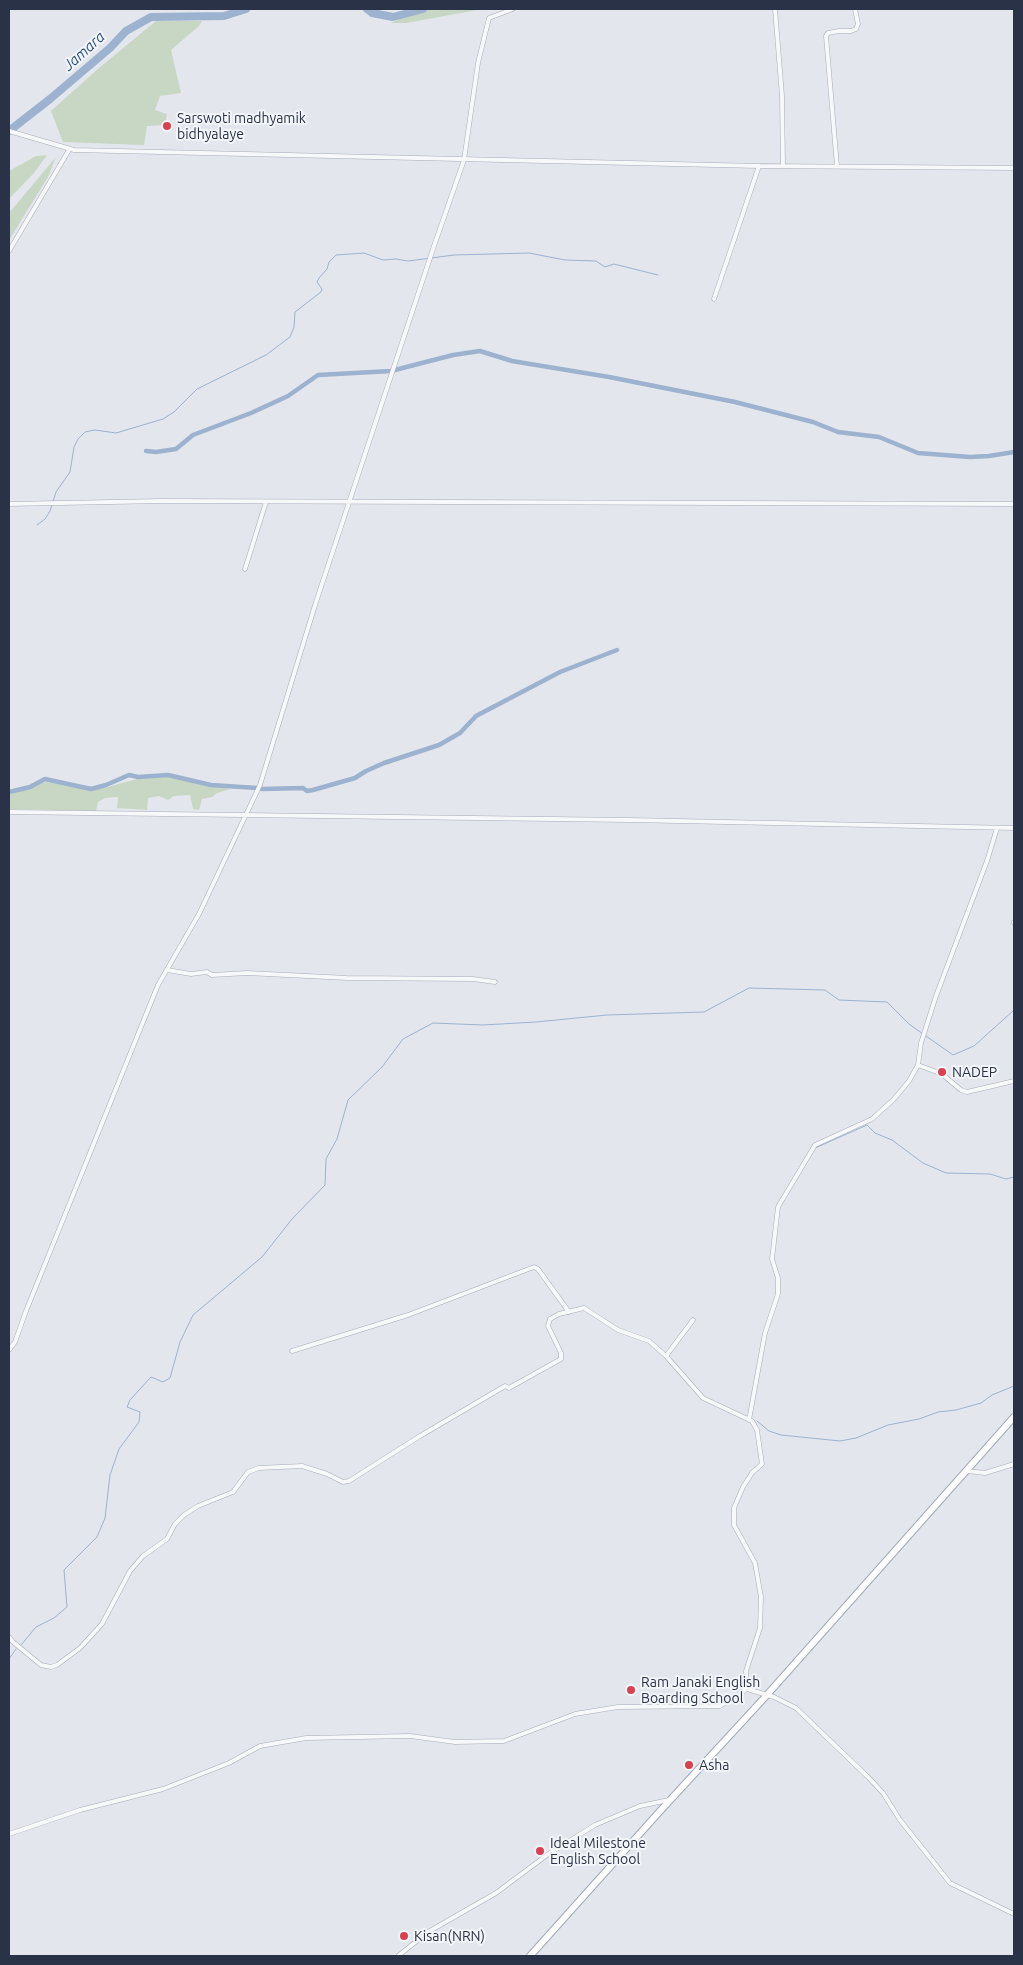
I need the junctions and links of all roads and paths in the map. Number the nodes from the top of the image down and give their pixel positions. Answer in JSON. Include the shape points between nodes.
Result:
{"nodes":[{"id":1,"x":513,"y":9,"type":"edge"},
{"id":2,"x":775,"y":9,"type":"edge"},
{"id":3,"x":856,"y":9,"type":"edge"},
{"id":4,"x":9,"y":131,"type":"edge"},
{"id":5,"x":69,"y":150,"type":"junction"},
{"id":6,"x":464,"y":160,"type":"junction"},
{"id":7,"x":759,"y":166,"type":"junction"},
{"id":8,"x":783,"y":166,"type":"junction"},
{"id":9,"x":837,"y":166,"type":"junction"},
{"id":10,"x":1014,"y":168,"type":"edge"},
{"id":11,"x":9,"y":251,"type":"edge"},
{"id":12,"x":714,"y":299,"type":"dead end"},
{"id":13,"x":266,"y":502,"type":"junction"},
{"id":14,"x":350,"y":503,"type":"junction"},
{"id":15,"x":9,"y":504,"type":"edge"},
{"id":16,"x":1014,"y":504,"type":"edge"},
{"id":17,"x":245,"y":570,"type":"dead end"},
{"id":18,"x":9,"y":812,"type":"edge"},
{"id":19,"x":247,"y":815,"type":"junction"},
{"id":20,"x":997,"y":828,"type":"junction"},
{"id":21,"x":1014,"y":828,"type":"edge"},
{"id":22,"x":167,"y":970,"type":"junction"},
{"id":23,"x":495,"y":982,"type":"dead end"},
{"id":24,"x":918,"y":1065,"type":"junction"},
{"id":25,"x":1014,"y":1081,"type":"edge"},
{"id":26,"x":569,"y":1312,"type":"junction"},
{"id":27,"x":693,"y":1320,"type":"dead end"},
{"id":28,"x":9,"y":1350,"type":"edge"},
{"id":29,"x":292,"y":1351,"type":"dead end"},
{"id":30,"x":666,"y":1356,"type":"junction"},
{"id":31,"x":1014,"y":1417,"type":"edge"},
{"id":32,"x":750,"y":1420,"type":"junction"},
{"id":33,"x":1014,"y":1464,"type":"edge"},
{"id":34,"x":965,"y":1471,"type":"junction"},
{"id":35,"x":9,"y":1636,"type":"edge"},
{"id":36,"x":747,"y":1689,"type":"junction"},
{"id":37,"x":766,"y":1696,"type":"junction"},
{"id":38,"x":670,"y":1800,"type":"junction"},
{"id":39,"x":9,"y":1834,"type":"edge"},
{"id":40,"x":1014,"y":1914,"type":"edge"},
{"id":41,"x":398,"y":1956,"type":"edge"},
{"id":42,"x":530,"y":1956,"type":"edge"}],
"edges":[{"from":1,"to":6,"type":"street","via":[[489,18],[478,62]]},
{"from":2,"to":8,"type":"street","via":[[782,96]]},
{"from":3,"to":9,"type":"street","via":[[856,29],[826,36]]},
{"from":4,"to":5,"type":"street"},
{"from":5,"to":6,"type":"street"},
{"from":5,"to":11,"type":"street"},
{"from":6,"to":7,"type":"street"},
{"from":6,"to":14,"type":"street","via":[[400,344]]},
{"from":7,"to":8,"type":"street"},
{"from":7,"to":12,"type":"street"},
{"from":8,"to":9,"type":"street"},
{"from":9,"to":10,"type":"street"},
{"from":13,"to":14,"type":"street"},
{"from":13,"to":15,"type":"street"},
{"from":13,"to":17,"type":"street"},
{"from":14,"to":16,"type":"street"},
{"from":14,"to":19,"type":"street","via":[[260,784]]},
{"from":18,"to":19,"type":"street"},
{"from":19,"to":20,"type":"street"},
{"from":19,"to":22,"type":"street","via":[[199,914]]},
{"from":20,"to":21,"type":"street"},
{"from":20,"to":24,"type":"street","via":[[936,996],[921,1043]]},
{"from":22,"to":23,"type":"street","via":[[212,975],[246,973]]},
{"from":22,"to":28,"type":"street","via":[[158,985],[15,1342]]},
{"from":24,"to":25,"type":"street","via":[[942,1074],[967,1092]]},
{"from":24,"to":32,"type":"street","via":[[894,1099],[872,1119],[815,1145],[778,1207],[772,1259],[778,1278],[778,1294],[765,1333]]},
{"from":26,"to":29,"type":"street","via":[[534,1267],[408,1315]]},
{"from":26,"to":30,"type":"street","via":[[584,1308],[618,1330],[649,1341]]},
{"from":26,"to":35,"type":"street","via":[[550,1319],[548,1326],[561,1359],[510,1388],[504,1386],[349,1481],[302,1466],[259,1468],[248,1472],[233,1492],[184,1515],[167,1538],[143,1556],[130,1571],[102,1624],[80,1648],[57,1665],[41,1665]]},
{"from":27,"to":30,"type":"street"},
{"from":30,"to":32,"type":"street","via":[[703,1398]]},
{"from":31,"to":34,"type":"main road"},
{"from":32,"to":36,"type":"street","via":[[757,1430],[762,1464],[743,1487],[734,1508],[734,1525],[755,1563],[761,1597],[760,1628],[746,1671]]},
{"from":33,"to":34,"type":"street","via":[[985,1473]]},
{"from":34,"to":37,"type":"main road"},
{"from":36,"to":37,"type":"street"},
{"from":36,"to":39,"type":"street","via":[[720,1706],[618,1707],[575,1714],[504,1740],[455,1742],[410,1736],[306,1738],[260,1746],[230,1763],[163,1789],[80,1810]]},
{"from":37,"to":38,"type":"main road"},
{"from":37,"to":40,"type":"street","via":[[796,1708],[868,1777],[950,1883]]},
{"from":38,"to":41,"type":"street","via":[[640,1806],[595,1825],[496,1893],[428,1932]]},
{"from":38,"to":42,"type":"main road"}]}
